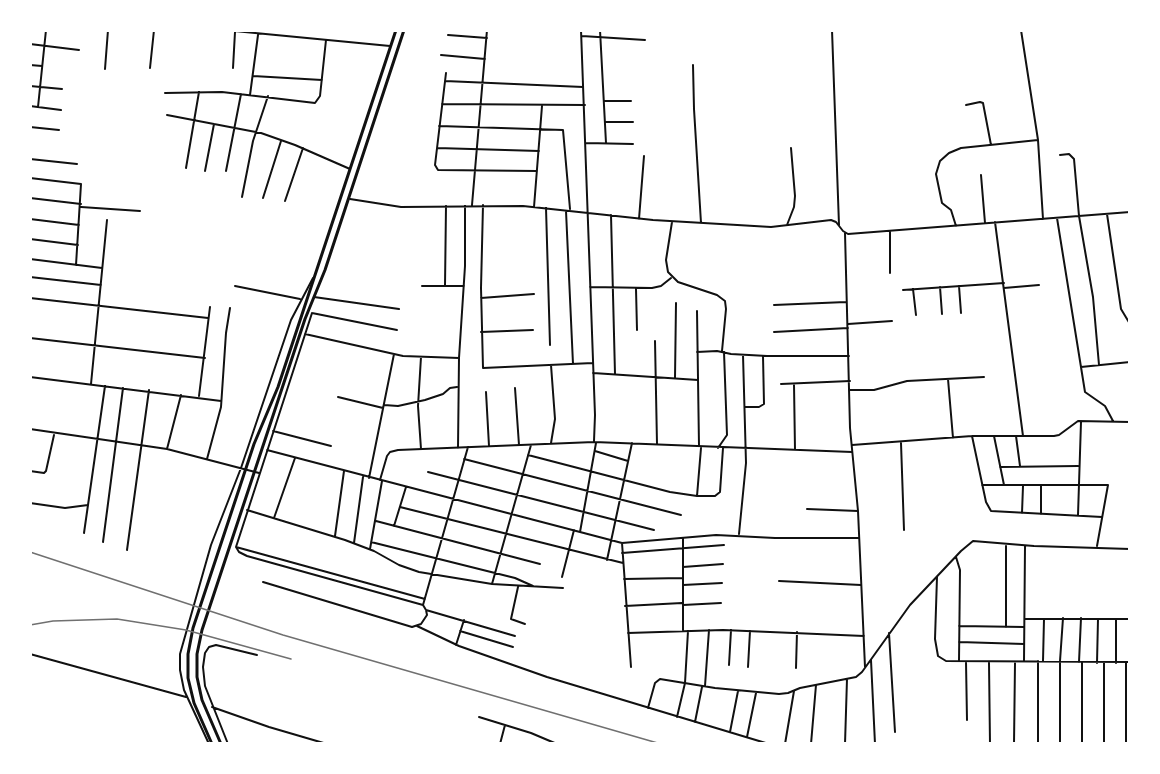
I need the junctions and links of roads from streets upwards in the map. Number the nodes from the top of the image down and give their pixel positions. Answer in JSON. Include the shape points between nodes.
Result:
{"nodes":[{"id":1,"x":46,"y":30,"type":"edge"},
{"id":2,"x":108,"y":30,"type":"edge"},
{"id":3,"x":154,"y":30,"type":"edge"},
{"id":4,"x":224,"y":30,"type":"edge"},
{"id":5,"x":396,"y":30,"type":"edge"},
{"id":6,"x":404,"y":30,"type":"edge"},
{"id":7,"x":487,"y":30,"type":"edge"},
{"id":8,"x":581,"y":30,"type":"edge"},
{"id":9,"x":600,"y":30,"type":"edge"},
{"id":10,"x":832,"y":30,"type":"edge"},
{"id":11,"x":1021,"y":30,"type":"edge"},
{"id":12,"x":236,"y":31,"type":"edge"},
{"id":13,"x":258,"y":34,"type":"junction"},
{"id":14,"x":448,"y":35,"type":"dead end"},
{"id":15,"x":582,"y":36,"type":"junction"},
{"id":16,"x":601,"y":37,"type":"junction"},
{"id":17,"x":487,"y":39,"type":"junction"},
{"id":18,"x":326,"y":40,"type":"junction"},
{"id":19,"x":645,"y":40,"type":"dead end"},
{"id":20,"x":30,"y":44,"type":"edge"},
{"id":21,"x":45,"y":46,"type":"junction"},
{"id":22,"x":390,"y":46,"type":"junction"},
{"id":23,"x":80,"y":50,"type":"dead end"},
{"id":24,"x":441,"y":55,"type":"dead end"},
{"id":25,"x":485,"y":59,"type":"junction"},
{"id":26,"x":30,"y":65,"type":"edge"},
{"id":27,"x":693,"y":65,"type":"dead end"},
{"id":28,"x":43,"y":66,"type":"junction"},
{"id":29,"x":150,"y":68,"type":"dead end"},
{"id":30,"x":233,"y":68,"type":"dead end"},
{"id":31,"x":105,"y":69,"type":"dead end"},
{"id":32,"x":447,"y":73,"type":"dead end"},
{"id":33,"x":253,"y":76,"type":"junction"},
{"id":34,"x":322,"y":80,"type":"junction"},
{"id":35,"x":445,"y":81,"type":"junction"},
{"id":36,"x":482,"y":84,"type":"junction"},
{"id":37,"x":30,"y":86,"type":"edge"},
{"id":38,"x":40,"y":87,"type":"junction"},
{"id":39,"x":584,"y":87,"type":"junction"},
{"id":40,"x":62,"y":90,"type":"dead end"},
{"id":41,"x":199,"y":92,"type":"junction"},
{"id":42,"x":165,"y":93,"type":"dead end"},
{"id":43,"x":241,"y":94,"type":"junction"},
{"id":44,"x":250,"y":95,"type":"junction"},
{"id":45,"x":268,"y":96,"type":"junction"},
{"id":46,"x":604,"y":101,"type":"junction"},
{"id":47,"x":631,"y":101,"type":"dead end"},
{"id":48,"x":442,"y":105,"type":"junction"},
{"id":49,"x":481,"y":105,"type":"junction"},
{"id":50,"x":585,"y":105,"type":"junction"},
{"id":51,"x":966,"y":105,"type":"dead end"},
{"id":52,"x":30,"y":106,"type":"edge"},
{"id":53,"x":542,"y":106,"type":"junction"},
{"id":54,"x":38,"y":107,"type":"junction"},
{"id":55,"x":61,"y":110,"type":"dead end"},
{"id":56,"x":167,"y":114,"type":"dead end"},
{"id":57,"x":194,"y":120,"type":"junction"},
{"id":58,"x":605,"y":122,"type":"junction"},
{"id":59,"x":633,"y":122,"type":"dead end"},
{"id":60,"x":214,"y":124,"type":"junction"},
{"id":61,"x":439,"y":126,"type":"junction"},
{"id":62,"x":479,"y":126,"type":"junction"},
{"id":63,"x":30,"y":127,"type":"edge"},
{"id":64,"x":235,"y":127,"type":"junction"},
{"id":65,"x":540,"y":129,"type":"junction"},
{"id":66,"x":59,"y":130,"type":"dead end"},
{"id":67,"x":256,"y":132,"type":"junction"},
{"id":68,"x":282,"y":140,"type":"junction"},
{"id":69,"x":1038,"y":140,"type":"junction"},
{"id":70,"x":586,"y":143,"type":"junction"},
{"id":71,"x":606,"y":143,"type":"junction"},
{"id":72,"x":633,"y":144,"type":"dead end"},
{"id":73,"x":991,"y":145,"type":"junction"},
{"id":74,"x":303,"y":148,"type":"junction"},
{"id":75,"x":437,"y":148,"type":"junction"},
{"id":76,"x":791,"y":148,"type":"dead end"},
{"id":77,"x":477,"y":149,"type":"junction"},
{"id":78,"x":539,"y":151,"type":"junction"},
{"id":79,"x":1060,"y":155,"type":"dead end"},
{"id":80,"x":644,"y":156,"type":"dead end"},
{"id":81,"x":30,"y":159,"type":"edge"},
{"id":82,"x":77,"y":164,"type":"dead end"},
{"id":83,"x":186,"y":168,"type":"dead end"},
{"id":84,"x":350,"y":169,"type":"junction"},
{"id":85,"x":205,"y":171,"type":"dead end"},
{"id":86,"x":226,"y":171,"type":"dead end"},
{"id":87,"x":475,"y":171,"type":"junction"},
{"id":88,"x":537,"y":171,"type":"junction"},
{"id":89,"x":981,"y":175,"type":"dead end"},
{"id":90,"x":30,"y":178,"type":"edge"},
{"id":91,"x":242,"y":197,"type":"dead end"},
{"id":92,"x":30,"y":198,"type":"edge"},
{"id":93,"x":263,"y":198,"type":"dead end"},
{"id":94,"x":349,"y":199,"type":"junction"},
{"id":95,"x":285,"y":201,"type":"dead end"},
{"id":96,"x":472,"y":205,"type":"junction"},
{"id":97,"x":483,"y":205,"type":"junction"},
{"id":98,"x":81,"y":206,"type":"junction"},
{"id":99,"x":446,"y":206,"type":"junction"},
{"id":100,"x":465,"y":206,"type":"junction"},
{"id":101,"x":534,"y":207,"type":"junction"},
{"id":102,"x":546,"y":208,"type":"junction"},
{"id":103,"x":566,"y":210,"type":"junction"},
{"id":104,"x":570,"y":210,"type":"junction"},
{"id":105,"x":140,"y":211,"type":"dead end"},
{"id":106,"x":588,"y":212,"type":"junction"},
{"id":107,"x":1130,"y":212,"type":"edge"},
{"id":108,"x":1107,"y":214,"type":"junction"},
{"id":109,"x":611,"y":215,"type":"junction"},
{"id":110,"x":1079,"y":216,"type":"junction"},
{"id":111,"x":1057,"y":218,"type":"junction"},
{"id":112,"x":30,"y":219,"type":"edge"},
{"id":113,"x":639,"y":219,"type":"junction"},
{"id":114,"x":1043,"y":219,"type":"junction"},
{"id":115,"x":107,"y":220,"type":"dead end"},
{"id":116,"x":672,"y":222,"type":"junction"},
{"id":117,"x":995,"y":222,"type":"junction"},
{"id":118,"x":701,"y":223,"type":"junction"},
{"id":119,"x":985,"y":223,"type":"junction"},
{"id":120,"x":79,"y":225,"type":"junction"},
{"id":121,"x":787,"y":225,"type":"junction"},
{"id":122,"x":839,"y":225,"type":"junction"},
{"id":123,"x":956,"y":226,"type":"junction"},
{"id":124,"x":890,"y":231,"type":"junction"},
{"id":125,"x":845,"y":233,"type":"junction"},
{"id":126,"x":30,"y":239,"type":"edge"},
{"id":127,"x":78,"y":245,"type":"junction"},
{"id":128,"x":30,"y":260,"type":"edge"},
{"id":129,"x":76,"y":265,"type":"junction"},
{"id":130,"x":102,"y":268,"type":"junction"},
{"id":131,"x":890,"y":273,"type":"dead end"},
{"id":132,"x":315,"y":276,"type":"junction"},
{"id":133,"x":30,"y":277,"type":"edge"},
{"id":134,"x":672,"y":277,"type":"junction"},
{"id":135,"x":1004,"y":283,"type":"junction"},
{"id":136,"x":101,"y":285,"type":"junction"},
{"id":137,"x":1040,"y":285,"type":"dead end"},
{"id":138,"x":235,"y":286,"type":"dead end"},
{"id":139,"x":422,"y":286,"type":"dead end"},
{"id":140,"x":445,"y":286,"type":"junction"},
{"id":141,"x":464,"y":286,"type":"junction"},
{"id":142,"x":959,"y":286,"type":"junction"},
{"id":143,"x":590,"y":287,"type":"junction"},
{"id":144,"x":940,"y":287,"type":"junction"},
{"id":145,"x":613,"y":288,"type":"junction"},
{"id":146,"x":1004,"y":288,"type":"junction"},
{"id":147,"x":636,"y":289,"type":"junction"},
{"id":148,"x":914,"y":289,"type":"junction"},
{"id":149,"x":903,"y":290,"type":"dead end"},
{"id":150,"x":534,"y":294,"type":"dead end"},
{"id":151,"x":314,"y":297,"type":"junction"},
{"id":152,"x":30,"y":298,"type":"edge"},
{"id":153,"x":481,"y":298,"type":"junction"},
{"id":154,"x":300,"y":299,"type":"junction"},
{"id":155,"x":847,"y":302,"type":"junction"},
{"id":156,"x":676,"y":303,"type":"dead end"},
{"id":157,"x":774,"y":305,"type":"dead end"},
{"id":158,"x":99,"y":306,"type":"junction"},
{"id":159,"x":210,"y":306,"type":"dead end"},
{"id":160,"x":230,"y":308,"type":"dead end"},
{"id":161,"x":399,"y":309,"type":"dead end"},
{"id":162,"x":697,"y":311,"type":"dead end"},
{"id":163,"x":310,"y":312,"type":"junction"},
{"id":164,"x":961,"y":313,"type":"dead end"},
{"id":165,"x":942,"y":314,"type":"dead end"},
{"id":166,"x":916,"y":315,"type":"dead end"},
{"id":167,"x":208,"y":318,"type":"junction"},
{"id":168,"x":892,"y":321,"type":"dead end"},
{"id":169,"x":848,"y":324,"type":"junction"},
{"id":170,"x":1130,"y":324,"type":"edge"},
{"id":171,"x":848,"y":328,"type":"junction"},
{"id":172,"x":397,"y":330,"type":"dead end"},
{"id":173,"x":533,"y":330,"type":"dead end"},
{"id":174,"x":637,"y":330,"type":"dead end"},
{"id":175,"x":481,"y":332,"type":"junction"},
{"id":176,"x":774,"y":332,"type":"dead end"},
{"id":177,"x":306,"y":334,"type":"junction"},
{"id":178,"x":30,"y":338,"type":"edge"},
{"id":179,"x":655,"y":342,"type":"dead end"},
{"id":180,"x":95,"y":345,"type":"junction"},
{"id":181,"x":550,"y":345,"type":"dead end"},
{"id":182,"x":698,"y":352,"type":"junction"},
{"id":183,"x":723,"y":352,"type":"junction"},
{"id":184,"x":394,"y":354,"type":"junction"},
{"id":185,"x":743,"y":355,"type":"junction"},
{"id":186,"x":763,"y":356,"type":"junction"},
{"id":187,"x":849,"y":356,"type":"junction"},
{"id":188,"x":421,"y":357,"type":"junction"},
{"id":189,"x":205,"y":358,"type":"junction"},
{"id":190,"x":459,"y":358,"type":"junction"},
{"id":191,"x":1130,"y":362,"type":"edge"},
{"id":192,"x":593,"y":363,"type":"junction"},
{"id":193,"x":573,"y":364,"type":"junction"},
{"id":194,"x":551,"y":365,"type":"junction"},
{"id":195,"x":1100,"y":365,"type":"junction"},
{"id":196,"x":1081,"y":367,"type":"junction"},
{"id":197,"x":593,"y":373,"type":"junction"},
{"id":198,"x":615,"y":374,"type":"junction"},
{"id":199,"x":656,"y":376,"type":"junction"},
{"id":200,"x":30,"y":377,"type":"edge"},
{"id":201,"x":984,"y":377,"type":"dead end"},
{"id":202,"x":675,"y":378,"type":"junction"},
{"id":203,"x":948,"y":379,"type":"junction"},
{"id":204,"x":698,"y":380,"type":"junction"},
{"id":205,"x":850,"y":381,"type":"junction"},
{"id":206,"x":91,"y":384,"type":"junction"},
{"id":207,"x":781,"y":384,"type":"dead end"},
{"id":208,"x":794,"y":384,"type":"junction"},
{"id":209,"x":105,"y":386,"type":"junction"},
{"id":210,"x":458,"y":387,"type":"junction"},
{"id":211,"x":123,"y":388,"type":"junction"},
{"id":212,"x":515,"y":388,"type":"dead end"},
{"id":213,"x":149,"y":390,"type":"junction"},
{"id":214,"x":850,"y":390,"type":"junction"},
{"id":215,"x":486,"y":392,"type":"dead end"},
{"id":216,"x":181,"y":395,"type":"junction"},
{"id":217,"x":200,"y":396,"type":"junction"},
{"id":218,"x":338,"y":397,"type":"dead end"},
{"id":219,"x":221,"y":401,"type":"junction"},
{"id":220,"x":418,"y":401,"type":"junction"},
{"id":221,"x":384,"y":406,"type":"junction"},
{"id":222,"x":745,"y":407,"type":"junction"},
{"id":223,"x":1081,"y":421,"type":"junction"},
{"id":224,"x":1113,"y":421,"type":"junction"},
{"id":225,"x":1130,"y":422,"type":"edge"},
{"id":226,"x":30,"y":429,"type":"edge"},
{"id":227,"x":273,"y":431,"type":"junction"},
{"id":228,"x":54,"y":434,"type":"junction"},
{"id":229,"x":972,"y":436,"type":"junction"},
{"id":230,"x":994,"y":436,"type":"junction"},
{"id":231,"x":1016,"y":436,"type":"junction"},
{"id":232,"x":1023,"y":436,"type":"junction"},
{"id":233,"x":953,"y":438,"type":"junction"},
{"id":234,"x":98,"y":439,"type":"junction"},
{"id":235,"x":901,"y":441,"type":"junction"},
{"id":236,"x":117,"y":442,"type":"junction"},
{"id":237,"x":595,"y":442,"type":"junction"},
{"id":238,"x":551,"y":443,"type":"junction"},
{"id":239,"x":632,"y":443,"type":"junction"},
{"id":240,"x":531,"y":444,"type":"junction"},
{"id":241,"x":657,"y":444,"type":"junction"},
{"id":242,"x":141,"y":445,"type":"junction"},
{"id":243,"x":519,"y":445,"type":"junction"},
{"id":244,"x":852,"y":445,"type":"junction"},
{"id":245,"x":489,"y":446,"type":"junction"},
{"id":246,"x":700,"y":446,"type":"junction"},
{"id":247,"x":331,"y":447,"type":"dead end"},
{"id":248,"x":468,"y":447,"type":"junction"},
{"id":249,"x":458,"y":448,"type":"junction"},
{"id":250,"x":718,"y":448,"type":"junction"},
{"id":251,"x":723,"y":448,"type":"junction"},
{"id":252,"x":167,"y":449,"type":"junction"},
{"id":253,"x":422,"y":449,"type":"junction"},
{"id":254,"x":747,"y":449,"type":"junction"},
{"id":255,"x":267,"y":450,"type":"junction"},
{"id":256,"x":795,"y":450,"type":"junction"},
{"id":257,"x":595,"y":452,"type":"junction"},
{"id":258,"x":852,"y":452,"type":"junction"},
{"id":259,"x":528,"y":455,"type":"junction"},
{"id":260,"x":295,"y":458,"type":"junction"},
{"id":261,"x":207,"y":459,"type":"junction"},
{"id":262,"x":465,"y":459,"type":"junction"},
{"id":263,"x":628,"y":460,"type":"junction"},
{"id":264,"x":1020,"y":466,"type":"junction"},
{"id":265,"x":1079,"y":466,"type":"junction"},
{"id":266,"x":1000,"y":467,"type":"junction"},
{"id":267,"x":241,"y":468,"type":"junction"},
{"id":268,"x":30,"y":471,"type":"edge"},
{"id":269,"x":344,"y":471,"type":"junction"},
{"id":270,"x":428,"y":472,"type":"dead end"},
{"id":271,"x":591,"y":472,"type":"junction"},
{"id":272,"x":259,"y":473,"type":"junction"},
{"id":273,"x":363,"y":476,"type":"junction"},
{"id":274,"x":522,"y":476,"type":"junction"},
{"id":275,"x":369,"y":478,"type":"junction"},
{"id":276,"x":459,"y":480,"type":"junction"},
{"id":277,"x":624,"y":480,"type":"junction"},
{"id":278,"x":381,"y":481,"type":"junction"},
{"id":279,"x":1078,"y":484,"type":"junction"},
{"id":280,"x":982,"y":485,"type":"junction"},
{"id":281,"x":1004,"y":485,"type":"junction"},
{"id":282,"x":1023,"y":485,"type":"junction"},
{"id":283,"x":1041,"y":485,"type":"junction"},
{"id":284,"x":406,"y":487,"type":"junction"},
{"id":285,"x":588,"y":492,"type":"junction"},
{"id":286,"x":518,"y":495,"type":"junction"},
{"id":287,"x":697,"y":496,"type":"junction"},
{"id":288,"x":454,"y":499,"type":"junction"},
{"id":289,"x":619,"y":500,"type":"junction"},
{"id":290,"x":30,"y":503,"type":"edge"},
{"id":291,"x":88,"y":505,"type":"junction"},
{"id":292,"x":400,"y":507,"type":"junction"},
{"id":293,"x":807,"y":509,"type":"dead end"},
{"id":294,"x":248,"y":510,"type":"junction"},
{"id":295,"x":858,"y":511,"type":"junction"},
{"id":296,"x":584,"y":512,"type":"junction"},
{"id":297,"x":1022,"y":513,"type":"junction"},
{"id":298,"x":512,"y":514,"type":"junction"},
{"id":299,"x":1041,"y":514,"type":"junction"},
{"id":300,"x":681,"y":515,"type":"dead end"},
{"id":301,"x":1078,"y":515,"type":"junction"},
{"id":302,"x":1102,"y":517,"type":"junction"},
{"id":303,"x":274,"y":518,"type":"junction"},
{"id":304,"x":448,"y":518,"type":"junction"},
{"id":305,"x":616,"y":520,"type":"junction"},
{"id":306,"x":376,"y":521,"type":"junction"},
{"id":307,"x":394,"y":526,"type":"junction"},
{"id":308,"x":574,"y":530,"type":"junction"},
{"id":309,"x":654,"y":530,"type":"dead end"},
{"id":310,"x":904,"y":530,"type":"dead end"},
{"id":311,"x":580,"y":532,"type":"junction"},
{"id":312,"x":84,"y":533,"type":"dead end"},
{"id":313,"x":506,"y":535,"type":"junction"},
{"id":314,"x":739,"y":535,"type":"junction"},
{"id":315,"x":335,"y":536,"type":"junction"},
{"id":316,"x":443,"y":538,"type":"junction"},
{"id":317,"x":683,"y":538,"type":"junction"},
{"id":318,"x":859,"y":538,"type":"junction"},
{"id":319,"x":611,"y":540,"type":"junction"},
{"id":320,"x":103,"y":542,"type":"dead end"},
{"id":321,"x":371,"y":542,"type":"junction"},
{"id":322,"x":354,"y":543,"type":"junction"},
{"id":323,"x":622,"y":543,"type":"junction"},
{"id":324,"x":1006,"y":544,"type":"junction"},
{"id":325,"x":723,"y":545,"type":"dead end"},
{"id":326,"x":1025,"y":546,"type":"junction"},
{"id":327,"x":1097,"y":547,"type":"junction"},
{"id":328,"x":236,"y":548,"type":"junction"},
{"id":329,"x":683,"y":548,"type":"junction"},
{"id":330,"x":370,"y":549,"type":"junction"},
{"id":331,"x":1130,"y":549,"type":"edge"},
{"id":332,"x":127,"y":550,"type":"dead end"},
{"id":333,"x":569,"y":550,"type":"junction"},
{"id":334,"x":501,"y":553,"type":"junction"},
{"id":335,"x":622,"y":553,"type":"junction"},
{"id":336,"x":956,"y":556,"type":"junction"},
{"id":337,"x":437,"y":558,"type":"junction"},
{"id":338,"x":607,"y":560,"type":"junction"},
{"id":339,"x":623,"y":563,"type":"junction"},
{"id":340,"x":540,"y":564,"type":"dead end"},
{"id":341,"x":723,"y":564,"type":"dead end"},
{"id":342,"x":683,"y":567,"type":"junction"},
{"id":343,"x":495,"y":573,"type":"junction"},
{"id":344,"x":433,"y":574,"type":"junction"},
{"id":345,"x":562,"y":577,"type":"dead end"},
{"id":346,"x":937,"y":577,"type":"junction"},
{"id":347,"x":683,"y":578,"type":"junction"},
{"id":348,"x":624,"y":579,"type":"junction"},
{"id":349,"x":779,"y":581,"type":"dead end"},
{"id":350,"x":262,"y":582,"type":"dead end"},
{"id":351,"x":722,"y":583,"type":"dead end"},
{"id":352,"x":492,"y":584,"type":"junction"},
{"id":353,"x":518,"y":585,"type":"junction"},
{"id":354,"x":683,"y":585,"type":"junction"},
{"id":355,"x":861,"y":585,"type":"junction"},
{"id":356,"x":534,"y":586,"type":"junction"},
{"id":357,"x":563,"y":588,"type":"dead end"},
{"id":358,"x":425,"y":599,"type":"junction"},
{"id":359,"x":721,"y":603,"type":"dead end"},
{"id":360,"x":683,"y":604,"type":"junction"},
{"id":361,"x":423,"y":605,"type":"junction"},
{"id":362,"x":625,"y":606,"type":"junction"},
{"id":363,"x":426,"y":609,"type":"junction"},
{"id":364,"x":1044,"y":618,"type":"junction"},
{"id":365,"x":1063,"y":618,"type":"junction"},
{"id":366,"x":1081,"y":618,"type":"junction"},
{"id":367,"x":1025,"y":619,"type":"junction"},
{"id":368,"x":1098,"y":619,"type":"junction"},
{"id":369,"x":1116,"y":619,"type":"junction"},
{"id":370,"x":1130,"y":619,"type":"edge"},
{"id":371,"x":464,"y":620,"type":"junction"},
{"id":372,"x":525,"y":624,"type":"dead end"},
{"id":373,"x":417,"y":626,"type":"junction"},
{"id":374,"x":959,"y":626,"type":"junction"},
{"id":375,"x":1006,"y":627,"type":"junction"},
{"id":376,"x":1024,"y":627,"type":"junction"},
{"id":377,"x":683,"y":630,"type":"junction"},
{"id":378,"x":688,"y":630,"type":"junction"},
{"id":379,"x":709,"y":630,"type":"junction"},
{"id":380,"x":731,"y":630,"type":"junction"},
{"id":381,"x":460,"y":631,"type":"junction"},
{"id":382,"x":750,"y":631,"type":"junction"},
{"id":383,"x":797,"y":632,"type":"junction"},
{"id":384,"x":628,"y":633,"type":"junction"},
{"id":385,"x":889,"y":633,"type":"junction"},
{"id":386,"x":515,"y":636,"type":"dead end"},
{"id":387,"x":864,"y":636,"type":"junction"},
{"id":388,"x":959,"y":642,"type":"junction"},
{"id":389,"x":1024,"y":644,"type":"junction"},
{"id":390,"x":456,"y":645,"type":"junction"},
{"id":391,"x":513,"y":647,"type":"dead end"},
{"id":392,"x":30,"y":654,"type":"edge"},
{"id":393,"x":257,"y":654,"type":"dead end"},
{"id":394,"x":871,"y":659,"type":"junction"},
{"id":395,"x":959,"y":661,"type":"junction"},
{"id":396,"x":966,"y":661,"type":"junction"},
{"id":397,"x":1038,"y":661,"type":"junction"},
{"id":398,"x":1043,"y":661,"type":"junction"},
{"id":399,"x":1060,"y":661,"type":"junction"},
{"id":400,"x":989,"y":662,"type":"junction"},
{"id":401,"x":1015,"y":662,"type":"junction"},
{"id":402,"x":1024,"y":662,"type":"junction"},
{"id":403,"x":1081,"y":662,"type":"junction"},
{"id":404,"x":1126,"y":662,"type":"junction"},
{"id":405,"x":1130,"y":662,"type":"edge"},
{"id":406,"x":1097,"y":663,"type":"junction"},
{"id":407,"x":1104,"y":663,"type":"junction"},
{"id":408,"x":1116,"y":663,"type":"junction"},
{"id":409,"x":729,"y":665,"type":"dead end"},
{"id":410,"x":631,"y":667,"type":"dead end"},
{"id":411,"x":748,"y":667,"type":"dead end"},
{"id":412,"x":865,"y":667,"type":"junction"},
{"id":413,"x":796,"y":668,"type":"dead end"},
{"id":414,"x":847,"y":679,"type":"junction"},
{"id":415,"x":685,"y":683,"type":"junction"},
{"id":416,"x":816,"y":685,"type":"junction"},
{"id":417,"x":704,"y":686,"type":"junction"},
{"id":418,"x":738,"y":690,"type":"junction"},
{"id":419,"x":794,"y":690,"type":"junction"},
{"id":420,"x":756,"y":692,"type":"junction"},
{"id":421,"x":186,"y":697,"type":"dead end"},
{"id":422,"x":213,"y":707,"type":"junction"},
{"id":423,"x":648,"y":708,"type":"junction"},
{"id":424,"x":479,"y":717,"type":"dead end"},
{"id":425,"x":677,"y":717,"type":"junction"},
{"id":426,"x":967,"y":720,"type":"dead end"},
{"id":427,"x":694,"y":722,"type":"junction"},
{"id":428,"x":505,"y":725,"type":"junction"},
{"id":429,"x":730,"y":732,"type":"junction"},
{"id":430,"x":895,"y":732,"type":"dead end"},
{"id":431,"x":747,"y":737,"type":"junction"},
{"id":432,"x":210,"y":744,"type":"edge"},
{"id":433,"x":221,"y":744,"type":"edge"},
{"id":434,"x":228,"y":744,"type":"edge"},
{"id":435,"x":327,"y":744,"type":"edge"},
{"id":436,"x":500,"y":744,"type":"edge"},
{"id":437,"x":557,"y":744,"type":"edge"},
{"id":438,"x":768,"y":744,"type":"edge"},
{"id":439,"x":785,"y":744,"type":"edge"},
{"id":440,"x":811,"y":744,"type":"edge"},
{"id":441,"x":845,"y":744,"type":"edge"},
{"id":442,"x":875,"y":744,"type":"edge"},
{"id":443,"x":990,"y":744,"type":"edge"},
{"id":444,"x":1014,"y":744,"type":"edge"},
{"id":445,"x":1038,"y":744,"type":"edge"},
{"id":446,"x":1060,"y":744,"type":"edge"},
{"id":447,"x":1082,"y":744,"type":"edge"},
{"id":448,"x":1104,"y":744,"type":"edge"},
{"id":449,"x":1126,"y":744,"type":"edge"}],
"edges":[{"from":1,"to":21,"type":"street"},
{"from":2,"to":31,"type":"street"},
{"from":3,"to":29,"type":"street"},
{"from":4,"to":12,"type":"street"},
{"from":5,"to":22,"type":"street"},
{"from":6,"to":94,"type":"street"},
{"from":7,"to":17,"type":"street"},
{"from":8,"to":15,"type":"street"},
{"from":9,"to":16,"type":"street"},
{"from":10,"to":122,"type":"street"},
{"from":11,"to":69,"type":"street"},
{"from":12,"to":13,"type":"street"},
{"from":12,"to":30,"type":"street"},
{"from":13,"to":18,"type":"street"},
{"from":13,"to":33,"type":"street"},
{"from":14,"to":17,"type":"street"},
{"from":15,"to":16,"type":"street"},
{"from":15,"to":39,"type":"street"},
{"from":16,"to":19,"type":"street"},
{"from":16,"to":46,"type":"street"},
{"from":17,"to":25,"type":"street"},
{"from":18,"to":22,"type":"street"},
{"from":18,"to":34,"type":"street"},
{"from":20,"to":21,"type":"street"},
{"from":21,"to":23,"type":"street"},
{"from":21,"to":28,"type":"street"},
{"from":22,"to":84,"type":"street"},
{"from":24,"to":25,"type":"street"},
{"from":25,"to":36,"type":"street"},
{"from":26,"to":28,"type":"street"},
{"from":27,"to":118,"type":"street"},
{"from":28,"to":38,"type":"street"},
{"from":32,"to":35,"type":"street"},
{"from":33,"to":34,"type":"street"},
{"from":33,"to":44,"type":"street"},
{"from":34,"to":45,"type":"street","via":[[320,99],[315,103]]},
{"from":35,"to":36,"type":"street"},
{"from":35,"to":48,"type":"street"},
{"from":36,"to":39,"type":"street"},
{"from":36,"to":49,"type":"street"},
{"from":37,"to":38,"type":"street"},
{"from":38,"to":40,"type":"street"},
{"from":38,"to":54,"type":"street"},
{"from":39,"to":50,"type":"street"},
{"from":41,"to":42,"type":"street"},
{"from":41,"to":43,"type":"street"},
{"from":41,"to":57,"type":"street"},
{"from":43,"to":44,"type":"street"},
{"from":43,"to":64,"type":"street"},
{"from":44,"to":45,"type":"street"},
{"from":45,"to":67,"type":"street"},
{"from":46,"to":47,"type":"street"},
{"from":46,"to":58,"type":"street"},
{"from":48,"to":49,"type":"street"},
{"from":48,"to":61,"type":"street"},
{"from":49,"to":53,"type":"street"},
{"from":49,"to":62,"type":"street"},
{"from":50,"to":53,"type":"street"},
{"from":50,"to":70,"type":"street"},
{"from":51,"to":73,"type":"street","via":[[983,103]]},
{"from":52,"to":54,"type":"street"},
{"from":53,"to":65,"type":"street"},
{"from":54,"to":55,"type":"street"},
{"from":56,"to":57,"type":"street"},
{"from":57,"to":60,"type":"street"},
{"from":57,"to":83,"type":"street"},
{"from":58,"to":59,"type":"street"},
{"from":58,"to":71,"type":"street"},
{"from":60,"to":64,"type":"street"},
{"from":60,"to":85,"type":"street"},
{"from":61,"to":62,"type":"street"},
{"from":61,"to":75,"type":"street"},
{"from":62,"to":65,"type":"street"},
{"from":62,"to":77,"type":"street"},
{"from":63,"to":66,"type":"street"},
{"from":64,"to":67,"type":"street"},
{"from":64,"to":86,"type":"street"},
{"from":65,"to":78,"type":"street"},
{"from":65,"to":104,"type":"street","via":[[560,128],[564,132]]},
{"from":67,"to":68,"type":"street"},
{"from":67,"to":91,"type":"street"},
{"from":68,"to":74,"type":"street"},
{"from":68,"to":93,"type":"street"},
{"from":69,"to":73,"type":"street"},
{"from":69,"to":114,"type":"street"},
{"from":70,"to":71,"type":"street"},
{"from":70,"to":106,"type":"street"},
{"from":71,"to":72,"type":"street"},
{"from":73,"to":123,"type":"street","via":[[962,148],[940,161],[936,174],[942,203],[951,210]]},
{"from":74,"to":84,"type":"street"},
{"from":74,"to":95,"type":"street"},
{"from":75,"to":77,"type":"street"},
{"from":75,"to":87,"type":"street","via":[[438,170]]},
{"from":76,"to":121,"type":"street","via":[[795,196]]},
{"from":77,"to":78,"type":"street"},
{"from":77,"to":87,"type":"street"},
{"from":78,"to":88,"type":"street"},
{"from":79,"to":110,"type":"street","via":[[1069,154],[1074,159]]},
{"from":80,"to":113,"type":"street"},
{"from":81,"to":82,"type":"street"},
{"from":84,"to":132,"type":"street"},
{"from":87,"to":88,"type":"street"},
{"from":87,"to":96,"type":"street"},
{"from":88,"to":101,"type":"street"},
{"from":89,"to":119,"type":"street"},
{"from":90,"to":98,"type":"street","via":[[80,183]]},
{"from":92,"to":98,"type":"street"},
{"from":94,"to":99,"type":"street","via":[[402,207]]},
{"from":94,"to":151,"type":"street"},
{"from":96,"to":97,"type":"street"},
{"from":96,"to":100,"type":"street"},
{"from":97,"to":101,"type":"street"},
{"from":97,"to":153,"type":"street"},
{"from":98,"to":105,"type":"street"},
{"from":98,"to":120,"type":"street"},
{"from":99,"to":100,"type":"street"},
{"from":99,"to":140,"type":"street"},
{"from":100,"to":141,"type":"street"},
{"from":101,"to":102,"type":"street"},
{"from":102,"to":103,"type":"street"},
{"from":102,"to":181,"type":"street"},
{"from":103,"to":104,"type":"street"},
{"from":103,"to":193,"type":"street"},
{"from":104,"to":106,"type":"street"},
{"from":106,"to":109,"type":"street"},
{"from":106,"to":143,"type":"street"},
{"from":107,"to":108,"type":"street"},
{"from":108,"to":110,"type":"street"},
{"from":108,"to":170,"type":"street","via":[[1121,309]]},
{"from":109,"to":113,"type":"street"},
{"from":109,"to":145,"type":"street"},
{"from":110,"to":111,"type":"street"},
{"from":110,"to":195,"type":"street"},
{"from":111,"to":114,"type":"street"},
{"from":111,"to":196,"type":"street"},
{"from":112,"to":120,"type":"street"},
{"from":113,"to":116,"type":"street"},
{"from":114,"to":117,"type":"street"},
{"from":115,"to":130,"type":"street"},
{"from":116,"to":118,"type":"street"},
{"from":116,"to":134,"type":"street","via":[[666,260]]},
{"from":117,"to":119,"type":"street"},
{"from":117,"to":135,"type":"street"},
{"from":118,"to":121,"type":"street"},
{"from":119,"to":123,"type":"street"},
{"from":120,"to":127,"type":"street"},
{"from":121,"to":122,"type":"street","via":[[826,220]]},
{"from":122,"to":125,"type":"street"},
{"from":123,"to":124,"type":"street"},
{"from":124,"to":125,"type":"street"},
{"from":124,"to":131,"type":"street"},
{"from":125,"to":155,"type":"street"},
{"from":126,"to":127,"type":"street"},
{"from":127,"to":129,"type":"street"},
{"from":128,"to":129,"type":"street"},
{"from":129,"to":130,"type":"street"},
{"from":130,"to":136,"type":"street"},
{"from":132,"to":154,"type":"street"},
{"from":132,"to":432,"type":"street","via":[[278,387],[254,444],[191,640],[188,678]]},
{"from":133,"to":136,"type":"street"},
{"from":134,"to":147,"type":"street","via":[[657,287]]},
{"from":134,"to":183,"type":"street","via":[[724,301]]},
{"from":135,"to":142,"type":"street"},
{"from":135,"to":146,"type":"street"},
{"from":136,"to":158,"type":"street"},
{"from":137,"to":146,"type":"street"},
{"from":138,"to":154,"type":"street"},
{"from":139,"to":140,"type":"street"},
{"from":140,"to":141,"type":"street"},
{"from":141,"to":190,"type":"street"},
{"from":142,"to":144,"type":"street"},
{"from":142,"to":164,"type":"street"},
{"from":143,"to":145,"type":"street"},
{"from":143,"to":192,"type":"street"},
{"from":144,"to":148,"type":"street"},
{"from":144,"to":165,"type":"street"},
{"from":145,"to":147,"type":"street"},
{"from":145,"to":198,"type":"street"},
{"from":146,"to":232,"type":"street"},
{"from":147,"to":174,"type":"street"},
{"from":148,"to":149,"type":"street"},
{"from":148,"to":166,"type":"street"},
{"from":150,"to":153,"type":"street"},
{"from":151,"to":161,"type":"street"},
{"from":151,"to":163,"type":"street"},
{"from":152,"to":158,"type":"street"},
{"from":153,"to":175,"type":"street"},
{"from":154,"to":267,"type":"street"},
{"from":155,"to":157,"type":"street"},
{"from":155,"to":169,"type":"street"},
{"from":156,"to":202,"type":"street"},
{"from":158,"to":167,"type":"street"},
{"from":158,"to":180,"type":"street"},
{"from":159,"to":167,"type":"street"},
{"from":160,"to":219,"type":"street"},
{"from":162,"to":182,"type":"street"},
{"from":163,"to":172,"type":"street"},
{"from":163,"to":177,"type":"street"},
{"from":163,"to":433,"type":"street","via":[[222,565],[197,654],[202,700]]},
{"from":167,"to":189,"type":"street"},
{"from":168,"to":169,"type":"street"},
{"from":169,"to":171,"type":"street"},
{"from":171,"to":176,"type":"street"},
{"from":171,"to":187,"type":"street"},
{"from":173,"to":175,"type":"street"},
{"from":175,"to":194,"type":"street","via":[[483,368]]},
{"from":177,"to":184,"type":"street"},
{"from":177,"to":227,"type":"street"},
{"from":178,"to":180,"type":"street"},
{"from":179,"to":199,"type":"street"},
{"from":180,"to":189,"type":"street"},
{"from":180,"to":206,"type":"street"},
{"from":182,"to":183,"type":"street"},
{"from":182,"to":204,"type":"street"},
{"from":183,"to":185,"type":"street"},
{"from":183,"to":250,"type":"street","via":[[727,435]]},
{"from":184,"to":188,"type":"street"},
{"from":184,"to":221,"type":"street"},
{"from":185,"to":186,"type":"street"},
{"from":185,"to":222,"type":"street"},
{"from":186,"to":187,"type":"street"},
{"from":186,"to":222,"type":"street","via":[[764,404]]},
{"from":187,"to":205,"type":"street"},
{"from":188,"to":190,"type":"street"},
{"from":188,"to":220,"type":"street"},
{"from":189,"to":217,"type":"street"},
{"from":190,"to":210,"type":"street"},
{"from":191,"to":195,"type":"street"},
{"from":192,"to":193,"type":"street"},
{"from":192,"to":197,"type":"street"},
{"from":193,"to":194,"type":"street"},
{"from":194,"to":238,"type":"street","via":[[555,418]]},
{"from":195,"to":196,"type":"street"},
{"from":196,"to":224,"type":"street","via":[[1086,395],[1105,406]]},
{"from":197,"to":198,"type":"street"},
{"from":197,"to":237,"type":"street"},
{"from":198,"to":199,"type":"street"},
{"from":199,"to":202,"type":"street"},
{"from":199,"to":241,"type":"street"},
{"from":200,"to":206,"type":"street"},
{"from":201,"to":203,"type":"street"},
{"from":202,"to":204,"type":"street"},
{"from":203,"to":214,"type":"street"},
{"from":203,"to":233,"type":"street"},
{"from":204,"to":246,"type":"street"},
{"from":205,"to":208,"type":"street"},
{"from":205,"to":214,"type":"street"},
{"from":206,"to":209,"type":"street"},
{"from":207,"to":208,"type":"street"},
{"from":208,"to":256,"type":"street"},
{"from":209,"to":211,"type":"street"},
{"from":209,"to":234,"type":"street"},
{"from":210,"to":220,"type":"street"},
{"from":210,"to":249,"type":"street"},
{"from":211,"to":213,"type":"street"},
{"from":211,"to":236,"type":"street"},
{"from":212,"to":243,"type":"street"},
{"from":213,"to":216,"type":"street"},
{"from":213,"to":242,"type":"street"},
{"from":214,"to":244,"type":"street"},
{"from":215,"to":245,"type":"street"},
{"from":216,"to":217,"type":"street"},
{"from":216,"to":252,"type":"street"},
{"from":217,"to":219,"type":"street"},
{"from":218,"to":221,"type":"street"},
{"from":219,"to":261,"type":"street"},
{"from":220,"to":221,"type":"street"},
{"from":220,"to":253,"type":"street"},
{"from":221,"to":275,"type":"street"},
{"from":222,"to":254,"type":"street"},
{"from":223,"to":224,"type":"street"},
{"from":223,"to":232,"type":"street","via":[[1059,435]]},
{"from":223,"to":265,"type":"street"},
{"from":224,"to":225,"type":"street"},
{"from":226,"to":228,"type":"street"},
{"from":227,"to":247,"type":"street"},
{"from":227,"to":255,"type":"street"},
{"from":228,"to":234,"type":"street"},
{"from":228,"to":268,"type":"street","via":[[46,471]]},
{"from":229,"to":230,"type":"street"},
{"from":229,"to":233,"type":"street"},
{"from":229,"to":280,"type":"street"},
{"from":230,"to":231,"type":"street"},
{"from":230,"to":266,"type":"street"},
{"from":231,"to":232,"type":"street"},
{"from":231,"to":264,"type":"street"},
{"from":233,"to":235,"type":"street"},
{"from":234,"to":236,"type":"street"},
{"from":234,"to":291,"type":"street"},
{"from":235,"to":244,"type":"street"},
{"from":235,"to":310,"type":"street"},
{"from":236,"to":242,"type":"street"},
{"from":236,"to":320,"type":"street"},
{"from":237,"to":238,"type":"street"},
{"from":237,"to":239,"type":"street"},
{"from":237,"to":257,"type":"street"},
{"from":238,"to":240,"type":"street"},
{"from":239,"to":241,"type":"street"},
{"from":239,"to":263,"type":"street"},
{"from":240,"to":243,"type":"street"},
{"from":240,"to":259,"type":"street"},
{"from":241,"to":246,"type":"street"},
{"from":242,"to":252,"type":"street"},
{"from":242,"to":332,"type":"street"},
{"from":243,"to":245,"type":"street"},
{"from":244,"to":258,"type":"street"},
{"from":245,"to":248,"type":"street"},
{"from":246,"to":250,"type":"street"},
{"from":246,"to":287,"type":"street"},
{"from":248,"to":249,"type":"street"},
{"from":248,"to":262,"type":"street"},
{"from":249,"to":253,"type":"street"},
{"from":250,"to":251,"type":"street"},
{"from":251,"to":254,"type":"street"},
{"from":251,"to":287,"type":"street","via":[[719,494]]},
{"from":252,"to":261,"type":"street"},
{"from":253,"to":278,"type":"street","via":[[390,452]]},
{"from":254,"to":256,"type":"street"},
{"from":254,"to":314,"type":"street"},
{"from":255,"to":260,"type":"street"},
{"from":255,"to":272,"type":"street"},
{"from":256,"to":258,"type":"street"},
{"from":257,"to":263,"type":"street"},
{"from":257,"to":271,"type":"street"},
{"from":258,"to":295,"type":"street"},
{"from":259,"to":271,"type":"street"},
{"from":259,"to":274,"type":"street"},
{"from":260,"to":269,"type":"street"},
{"from":260,"to":303,"type":"street"},
{"from":261,"to":267,"type":"street"},
{"from":262,"to":274,"type":"street"},
{"from":262,"to":276,"type":"street"},
{"from":263,"to":277,"type":"street"},
{"from":264,"to":265,"type":"street"},
{"from":264,"to":266,"type":"street"},
{"from":265,"to":279,"type":"street"},
{"from":266,"to":281,"type":"street"},
{"from":267,"to":272,"type":"street"},
{"from":267,"to":432,"type":"street","via":[[211,546],[180,662],[181,680]]},
{"from":269,"to":273,"type":"street"},
{"from":269,"to":315,"type":"street"},
{"from":270,"to":276,"type":"street"},
{"from":271,"to":277,"type":"street"},
{"from":271,"to":285,"type":"street"},
{"from":272,"to":294,"type":"street"},
{"from":273,"to":275,"type":"street"},
{"from":273,"to":322,"type":"street"},
{"from":274,"to":285,"type":"street"},
{"from":274,"to":286,"type":"street"},
{"from":275,"to":278,"type":"street"},
{"from":276,"to":286,"type":"street"},
{"from":276,"to":288,"type":"street"},
{"from":277,"to":287,"type":"street"},
{"from":277,"to":289,"type":"street"},
{"from":278,"to":284,"type":"street"},
{"from":278,"to":306,"type":"street"},
{"from":279,"to":283,"type":"street"},
{"from":279,"to":301,"type":"street"},
{"from":279,"to":302,"type":"street","via":[[1108,485]]},
{"from":280,"to":281,"type":"street"},
{"from":280,"to":297,"type":"street","via":[[991,511]]},
{"from":281,"to":282,"type":"street"},
{"from":282,"to":283,"type":"street"},
{"from":282,"to":297,"type":"street"},
{"from":283,"to":299,"type":"street"},
{"from":284,"to":288,"type":"street"},
{"from":284,"to":292,"type":"street"},
{"from":285,"to":289,"type":"street"},
{"from":285,"to":296,"type":"street"},
{"from":286,"to":296,"type":"street"},
{"from":286,"to":298,"type":"street"},
{"from":288,"to":298,"type":"street"},
{"from":288,"to":304,"type":"street"},
{"from":289,"to":300,"type":"street"},
{"from":289,"to":305,"type":"street"},
{"from":290,"to":291,"type":"street","via":[[65,508]]},
{"from":291,"to":312,"type":"street"},
{"from":292,"to":304,"type":"street"},
{"from":292,"to":307,"type":"street"},
{"from":293,"to":295,"type":"street"},
{"from":294,"to":303,"type":"street"},
{"from":294,"to":328,"type":"street"},
{"from":295,"to":318,"type":"street"},
{"from":296,"to":305,"type":"street"},
{"from":296,"to":311,"type":"street"},
{"from":297,"to":299,"type":"street"},
{"from":298,"to":308,"type":"street"},
{"from":298,"to":313,"type":"street"},
{"from":299,"to":301,"type":"street"},
{"from":301,"to":302,"type":"street"},
{"from":302,"to":327,"type":"street"},
{"from":303,"to":315,"type":"street"},
{"from":304,"to":313,"type":"street"},
{"from":304,"to":316,"type":"street"},
{"from":305,"to":309,"type":"street"},
{"from":305,"to":319,"type":"street"},
{"from":306,"to":307,"type":"street"},
{"from":306,"to":321,"type":"street"},
{"from":307,"to":316,"type":"street"},
{"from":308,"to":311,"type":"street"},
{"from":308,"to":333,"type":"street"},
{"from":311,"to":319,"type":"street"},
{"from":313,"to":333,"type":"street"},
{"from":313,"to":334,"type":"street"},
{"from":314,"to":317,"type":"street"},
{"from":314,"to":318,"type":"street"},
{"from":315,"to":322,"type":"street"},
{"from":316,"to":334,"type":"street"},
{"from":316,"to":337,"type":"street"},
{"from":317,"to":323,"type":"street"},
{"from":317,"to":329,"type":"street"},
{"from":318,"to":355,"type":"street"},
{"from":319,"to":323,"type":"street"},
{"from":319,"to":338,"type":"street"},
{"from":321,"to":330,"type":"street"},
{"from":321,"to":337,"type":"street"},
{"from":322,"to":330,"type":"street"},
{"from":323,"to":335,"type":"street"},
{"from":324,"to":326,"type":"street"},
{"from":324,"to":336,"type":"street","via":[[973,541]]},
{"from":324,"to":375,"type":"street"},
{"from":325,"to":329,"type":"street"},
{"from":326,"to":327,"type":"street"},
{"from":326,"to":367,"type":"street"},
{"from":327,"to":331,"type":"street"},
{"from":328,"to":358,"type":"street"},
{"from":328,"to":361,"type":"street","via":[[247,556]]},
{"from":329,"to":335,"type":"street"},
{"from":329,"to":342,"type":"street"},
{"from":330,"to":344,"type":"street","via":[[407,568]]},
{"from":333,"to":338,"type":"street"},
{"from":333,"to":345,"type":"street"},
{"from":334,"to":340,"type":"street"},
{"from":334,"to":343,"type":"street"},
{"from":335,"to":339,"type":"street"},
{"from":336,"to":346,"type":"street"},
{"from":336,"to":374,"type":"street","via":[[960,570]]},
{"from":337,"to":343,"type":"street"},
{"from":337,"to":344,"type":"street"},
{"from":338,"to":339,"type":"street"},
{"from":339,"to":348,"type":"street"},
{"from":341,"to":342,"type":"street"},
{"from":342,"to":347,"type":"street"},
{"from":343,"to":352,"type":"street"},
{"from":343,"to":356,"type":"street"},
{"from":344,"to":352,"type":"street"},
{"from":344,"to":358,"type":"street"},
{"from":346,"to":385,"type":"street"},
{"from":346,"to":395,"type":"street","via":[[937,653],[946,661]]},
{"from":347,"to":348,"type":"street"},
{"from":347,"to":354,"type":"street"},
{"from":348,"to":362,"type":"street"},
{"from":349,"to":355,"type":"street"},
{"from":350,"to":373,"type":"street"},
{"from":351,"to":354,"type":"street"},
{"from":352,"to":353,"type":"street"},
{"from":353,"to":356,"type":"street"},
{"from":353,"to":372,"type":"street","via":[[511,617]]},
{"from":354,"to":360,"type":"street"},
{"from":355,"to":387,"type":"street"},
{"from":356,"to":357,"type":"street"},
{"from":358,"to":361,"type":"street"},
{"from":359,"to":360,"type":"street"},
{"from":360,"to":362,"type":"street"},
{"from":360,"to":377,"type":"street"},
{"from":361,"to":363,"type":"street"},
{"from":362,"to":384,"type":"street"},
{"from":363,"to":371,"type":"street"},
{"from":363,"to":373,"type":"street","via":[[425,621]]},
{"from":364,"to":365,"type":"street"},
{"from":364,"to":367,"type":"street"},
{"from":364,"to":398,"type":"street"},
{"from":365,"to":366,"type":"street"},
{"from":365,"to":399,"type":"street"},
{"from":366,"to":368,"type":"street"},
{"from":366,"to":403,"type":"street"},
{"from":367,"to":376,"type":"street"},
{"from":368,"to":369,"type":"street"},
{"from":368,"to":406,"type":"street"},
{"from":369,"to":370,"type":"street"},
{"from":369,"to":408,"type":"street"},
{"from":371,"to":381,"type":"street"},
{"from":371,"to":386,"type":"street"},
{"from":373,"to":390,"type":"street"},
{"from":374,"to":375,"type":"street"},
{"from":374,"to":388,"type":"street"},
{"from":375,"to":376,"type":"street"},
{"from":376,"to":389,"type":"street"},
{"from":377,"to":378,"type":"street"},
{"from":377,"to":384,"type":"street"},
{"from":378,"to":379,"type":"street"},
{"from":378,"to":415,"type":"street"},
{"from":379,"to":380,"type":"street"},
{"from":379,"to":417,"type":"street"},
{"from":380,"to":382,"type":"street"},
{"from":380,"to":409,"type":"street"},
{"from":381,"to":390,"type":"street"},
{"from":381,"to":391,"type":"street"},
{"from":382,"to":383,"type":"street"},
{"from":382,"to":411,"type":"street"},
{"from":383,"to":387,"type":"street"},
{"from":383,"to":413,"type":"street"},
{"from":384,"to":410,"type":"street"},
{"from":385,"to":394,"type":"street"},
{"from":385,"to":430,"type":"street"},
{"from":387,"to":412,"type":"street"},
{"from":388,"to":389,"type":"street"},
{"from":388,"to":395,"type":"street"},
{"from":389,"to":402,"type":"street"},
{"from":390,"to":423,"type":"street"},
{"from":392,"to":421,"type":"street"},
{"from":393,"to":422,"type":"street","via":[[216,645],[207,649],[203,675]]},
{"from":394,"to":412,"type":"street"},
{"from":394,"to":442,"type":"street"},
{"from":395,"to":396,"type":"street"},
{"from":396,"to":400,"type":"street"},
{"from":396,"to":426,"type":"street"},
{"from":397,"to":398,"type":"street"},
{"from":397,"to":402,"type":"street"},
{"from":397,"to":445,"type":"street"},
{"from":398,"to":399,"type":"street"},
{"from":399,"to":403,"type":"street"},
{"from":399,"to":446,"type":"street"},
{"from":400,"to":401,"type":"street"},
{"from":400,"to":443,"type":"street"},
{"from":401,"to":402,"type":"street"},
{"from":401,"to":444,"type":"street"},
{"from":403,"to":406,"type":"street"},
{"from":403,"to":447,"type":"street"},
{"from":404,"to":405,"type":"street"},
{"from":404,"to":408,"type":"street"},
{"from":404,"to":449,"type":"street"},
{"from":406,"to":407,"type":"street"},
{"from":407,"to":408,"type":"street"},
{"from":407,"to":448,"type":"street"},
{"from":412,"to":414,"type":"street","via":[[856,677]]},
{"from":414,"to":416,"type":"street"},
{"from":414,"to":441,"type":"street"},
{"from":415,"to":417,"type":"street"},
{"from":415,"to":423,"type":"street","via":[[657,680]]},
{"from":415,"to":425,"type":"street"},
{"from":416,"to":419,"type":"street"},
{"from":416,"to":440,"type":"street"},
{"from":417,"to":418,"type":"street"},
{"from":417,"to":427,"type":"street"},
{"from":418,"to":420,"type":"street"},
{"from":418,"to":429,"type":"street"},
{"from":419,"to":420,"type":"street","via":[[784,694]]},
{"from":419,"to":439,"type":"street"},
{"from":420,"to":431,"type":"street"},
{"from":422,"to":434,"type":"street"},
{"from":422,"to":435,"type":"street"},
{"from":423,"to":425,"type":"street"},
{"from":424,"to":428,"type":"street"},
{"from":425,"to":427,"type":"street"},
{"from":427,"to":429,"type":"street"},
{"from":428,"to":436,"type":"street"},
{"from":428,"to":437,"type":"street"},
{"from":429,"to":431,"type":"street"},
{"from":431,"to":438,"type":"street"}]}
